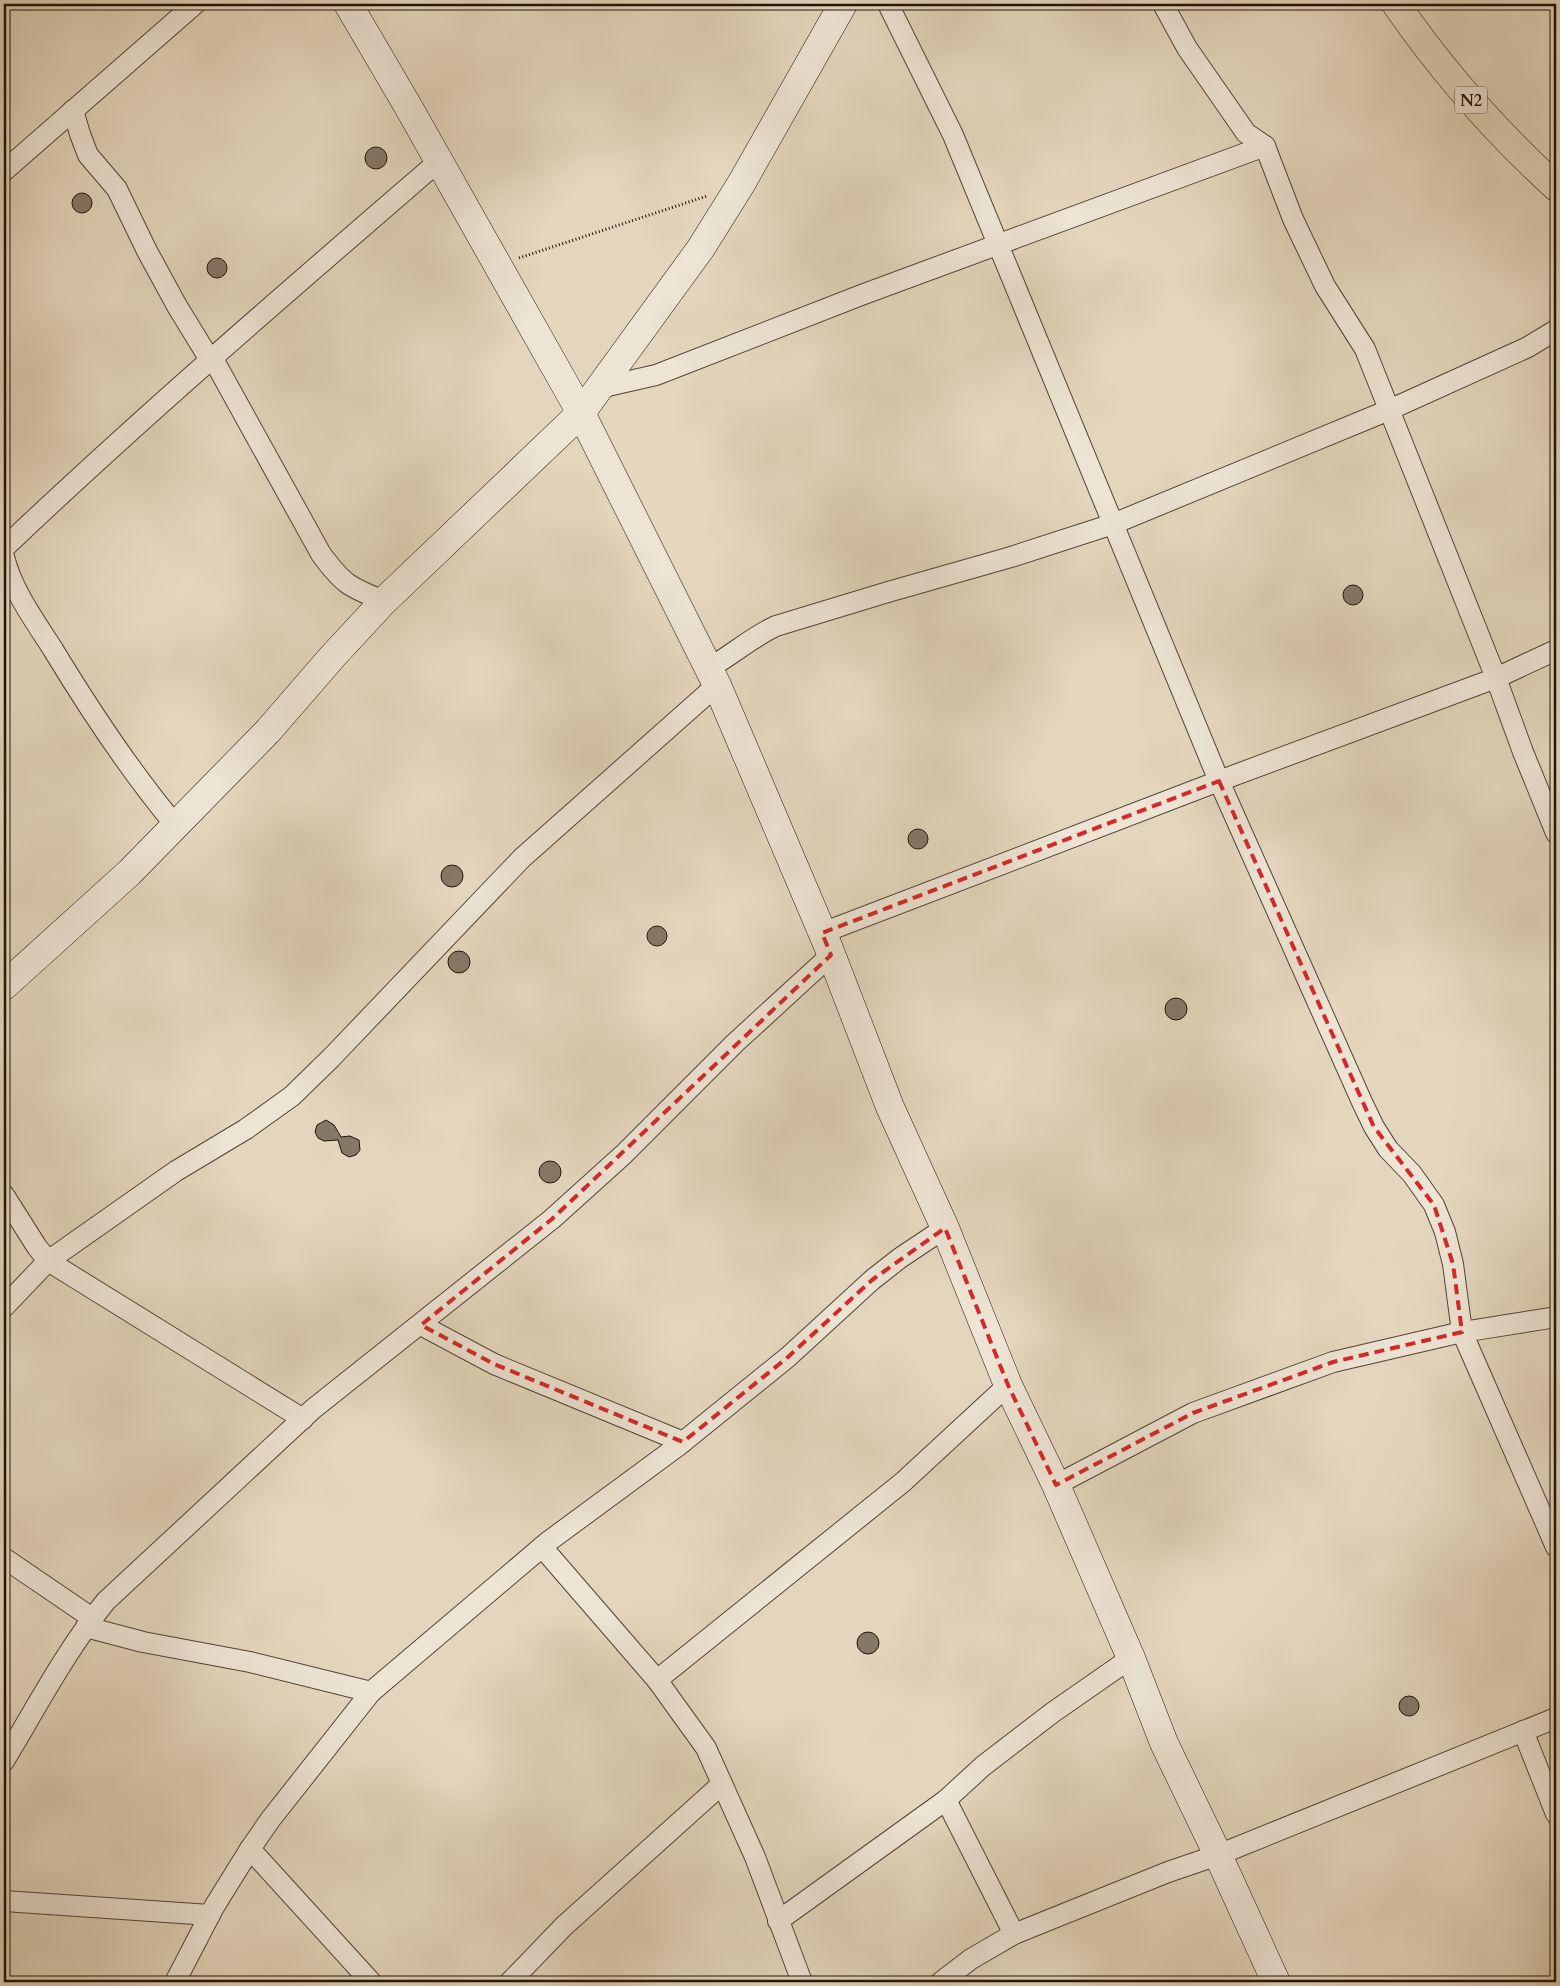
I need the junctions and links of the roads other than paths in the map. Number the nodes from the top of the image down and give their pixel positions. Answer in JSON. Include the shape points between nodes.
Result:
{"nodes":[{"id":1,"x":195,"y":4,"type":"edge"},
{"id":2,"x":348,"y":4,"type":"edge"},
{"id":3,"x":843,"y":4,"type":"edge"},
{"id":4,"x":888,"y":4,"type":"edge"},
{"id":5,"x":1163,"y":4,"type":"edge"},
{"id":6,"x":1396,"y":4,"type":"edge"},
{"id":7,"x":73,"y":110,"type":"junction"},
{"id":8,"x":1265,"y":146,"type":"junction"},
{"id":9,"x":439,"y":161,"type":"junction"},
{"id":10,"x":4,"y":171,"type":"edge"},
{"id":11,"x":1556,"y":187,"type":"edge"},
{"id":12,"x":997,"y":244,"type":"junction"},
{"id":13,"x":1556,"y":330,"type":"edge"},
{"id":14,"x":211,"y":359,"type":"junction"},
{"id":15,"x":599,"y":388,"type":"junction"},
{"id":16,"x":1389,"y":410,"type":"junction"},
{"id":17,"x":581,"y":413,"type":"junction"},
{"id":18,"x":1113,"y":524,"type":"junction"},
{"id":19,"x":4,"y":548,"type":"edge"},
{"id":20,"x":4,"y":557,"type":"edge"},
{"id":21,"x":384,"y":601,"type":"junction"},
{"id":22,"x":1556,"y":650,"type":"edge"},
{"id":23,"x":713,"y":676,"type":"junction"},
{"id":24,"x":1496,"y":678,"type":"junction"},
{"id":25,"x":1219,"y":781,"type":"junction"},
{"id":26,"x":176,"y":826,"type":"junction"},
{"id":27,"x":1556,"y":833,"type":"edge"},
{"id":28,"x":827,"y":944,"type":"junction"},
{"id":29,"x":4,"y":986,"type":"edge"},
{"id":30,"x":4,"y":1195,"type":"edge"},
{"id":31,"x":945,"y":1228,"type":"junction"},
{"id":32,"x":48,"y":1262,"type":"junction"},
{"id":33,"x":4,"y":1307,"type":"edge"},
{"id":34,"x":1556,"y":1317,"type":"edge"},
{"id":35,"x":421,"y":1325,"type":"junction"},
{"id":36,"x":1462,"y":1332,"type":"junction"},
{"id":37,"x":1008,"y":1385,"type":"junction"},
{"id":38,"x":302,"y":1419,"type":"junction"},
{"id":39,"x":682,"y":1442,"type":"junction"},
{"id":40,"x":1056,"y":1485,"type":"junction"},
{"id":41,"x":1556,"y":1547,"type":"edge"},
{"id":42,"x":542,"y":1548,"type":"junction"},
{"id":43,"x":4,"y":1558,"type":"edge"},
{"id":44,"x":89,"y":1622,"type":"junction"},
{"id":45,"x":1131,"y":1658,"type":"junction"},
{"id":46,"x":657,"y":1680,"type":"junction"},
{"id":47,"x":371,"y":1692,"type":"junction"},
{"id":48,"x":1556,"y":1718,"type":"edge"},
{"id":49,"x":1523,"y":1731,"type":"junction"},
{"id":50,"x":4,"y":1761,"type":"edge"},
{"id":51,"x":722,"y":1784,"type":"junction"},
{"id":52,"x":946,"y":1800,"type":"junction"},
{"id":53,"x":1556,"y":1814,"type":"edge"},
{"id":54,"x":250,"y":1849,"type":"junction"},
{"id":55,"x":1218,"y":1855,"type":"junction"},
{"id":56,"x":4,"y":1902,"type":"edge"},
{"id":57,"x":210,"y":1916,"type":"junction"},
{"id":58,"x":778,"y":1921,"type":"junction"},
{"id":59,"x":1014,"y":1934,"type":"junction"},
{"id":60,"x":175,"y":1982,"type":"edge"},
{"id":61,"x":371,"y":1982,"type":"edge"},
{"id":62,"x":510,"y":1982,"type":"edge"},
{"id":63,"x":802,"y":1982,"type":"edge"},
{"id":64,"x":941,"y":1982,"type":"edge"},
{"id":65,"x":1276,"y":1982,"type":"edge"}],
"edges":[{"from":1,"to":7,"type":"street"},
{"from":2,"to":9,"type":"street"},
{"from":3,"to":15,"type":"street","via":[[701,248]]},
{"from":4,"to":12,"type":"street","via":[[953,135]]},
{"from":5,"to":8,"type":"street","via":[[1188,48],[1246,133]]},
{"from":6,"to":11,"type":"highway","number":"N2","via":[[1420,40],[1482,113]]},
{"from":7,"to":10,"type":"street"},
{"from":7,"to":14,"type":"street","via":[[88,155],[117,189],[156,267]]},
{"from":8,"to":12,"type":"street"},
{"from":8,"to":16,"type":"street","via":[[1297,227],[1325,286],[1364,349]]},
{"from":9,"to":14,"type":"street"},
{"from":9,"to":17,"type":"street"},
{"from":12,"to":15,"type":"street","via":[[656,375]]},
{"from":12,"to":18,"type":"street"},
{"from":13,"to":16,"type":"street"},
{"from":14,"to":19,"type":"street"},
{"from":14,"to":21,"type":"street","via":[[320,554],[344,582]]},
{"from":15,"to":17,"type":"street"},
{"from":16,"to":18,"type":"street"},
{"from":16,"to":24,"type":"street"},
{"from":17,"to":21,"type":"street"},
{"from":17,"to":23,"type":"street"},
{"from":18,"to":23,"type":"street","via":[[776,626],[730,656]]},
{"from":18,"to":25,"type":"street"},
{"from":20,"to":26,"type":"street","via":[[14,586],[84,700],[143,787]]},
{"from":21,"to":26,"type":"street","via":[[268,731]]},
{"from":22,"to":24,"type":"street"},
{"from":23,"to":28,"type":"street"},
{"from":23,"to":32,"type":"street","via":[[522,858],[292,1096]]},
{"from":24,"to":25,"type":"street"},
{"from":24,"to":27,"type":"street"},
{"from":25,"to":28,"type":"street"},
{"from":25,"to":36,"type":"street","via":[[1374,1127],[1434,1205],[1445,1232]]},
{"from":26,"to":29,"type":"street"},
{"from":28,"to":31,"type":"street","via":[[890,1107]]},
{"from":28,"to":35,"type":"street","via":[[735,1043],[624,1154],[560,1212]]},
{"from":30,"to":32,"type":"street"},
{"from":31,"to":37,"type":"street"},
{"from":31,"to":39,"type":"street","via":[[872,1280],[788,1357]]},
{"from":32,"to":33,"type":"street"},
{"from":32,"to":38,"type":"street"},
{"from":34,"to":36,"type":"street"},
{"from":35,"to":38,"type":"street"},
{"from":35,"to":39,"type":"street","via":[[494,1364]]},
{"from":36,"to":40,"type":"street","via":[[1333,1362],[1193,1413]]},
{"from":36,"to":41,"type":"street"},
{"from":37,"to":40,"type":"street"},
{"from":37,"to":46,"type":"street","via":[[903,1482]]},
{"from":38,"to":44,"type":"street","via":[[122,1585]]},
{"from":39,"to":42,"type":"street"},
{"from":40,"to":45,"type":"street"},
{"from":42,"to":46,"type":"street"},
{"from":42,"to":47,"type":"street"},
{"from":43,"to":44,"type":"street"},
{"from":44,"to":47,"type":"street","via":[[143,1642],[250,1662]]},
{"from":44,"to":50,"type":"street"},
{"from":45,"to":52,"type":"street","via":[[1052,1713],[983,1766]]},
{"from":45,"to":55,"type":"street","via":[[1164,1743]]},
{"from":46,"to":51,"type":"street","via":[[706,1748]]},
{"from":47,"to":54,"type":"street"},
{"from":48,"to":49,"type":"street"},
{"from":49,"to":53,"type":"street"},
{"from":49,"to":55,"type":"street"},
{"from":51,"to":58,"type":"street","via":[[755,1857]]},
{"from":51,"to":62,"type":"street","via":[[564,1926]]},
{"from":52,"to":58,"type":"street"},
{"from":52,"to":59,"type":"street"},
{"from":54,"to":57,"type":"street"},
{"from":54,"to":61,"type":"street"},
{"from":55,"to":59,"type":"street"},
{"from":55,"to":65,"type":"street"},
{"from":56,"to":57,"type":"street"},
{"from":57,"to":60,"type":"street"},
{"from":58,"to":63,"type":"street"},
{"from":59,"to":64,"type":"street","via":[[971,1959]]}]}
